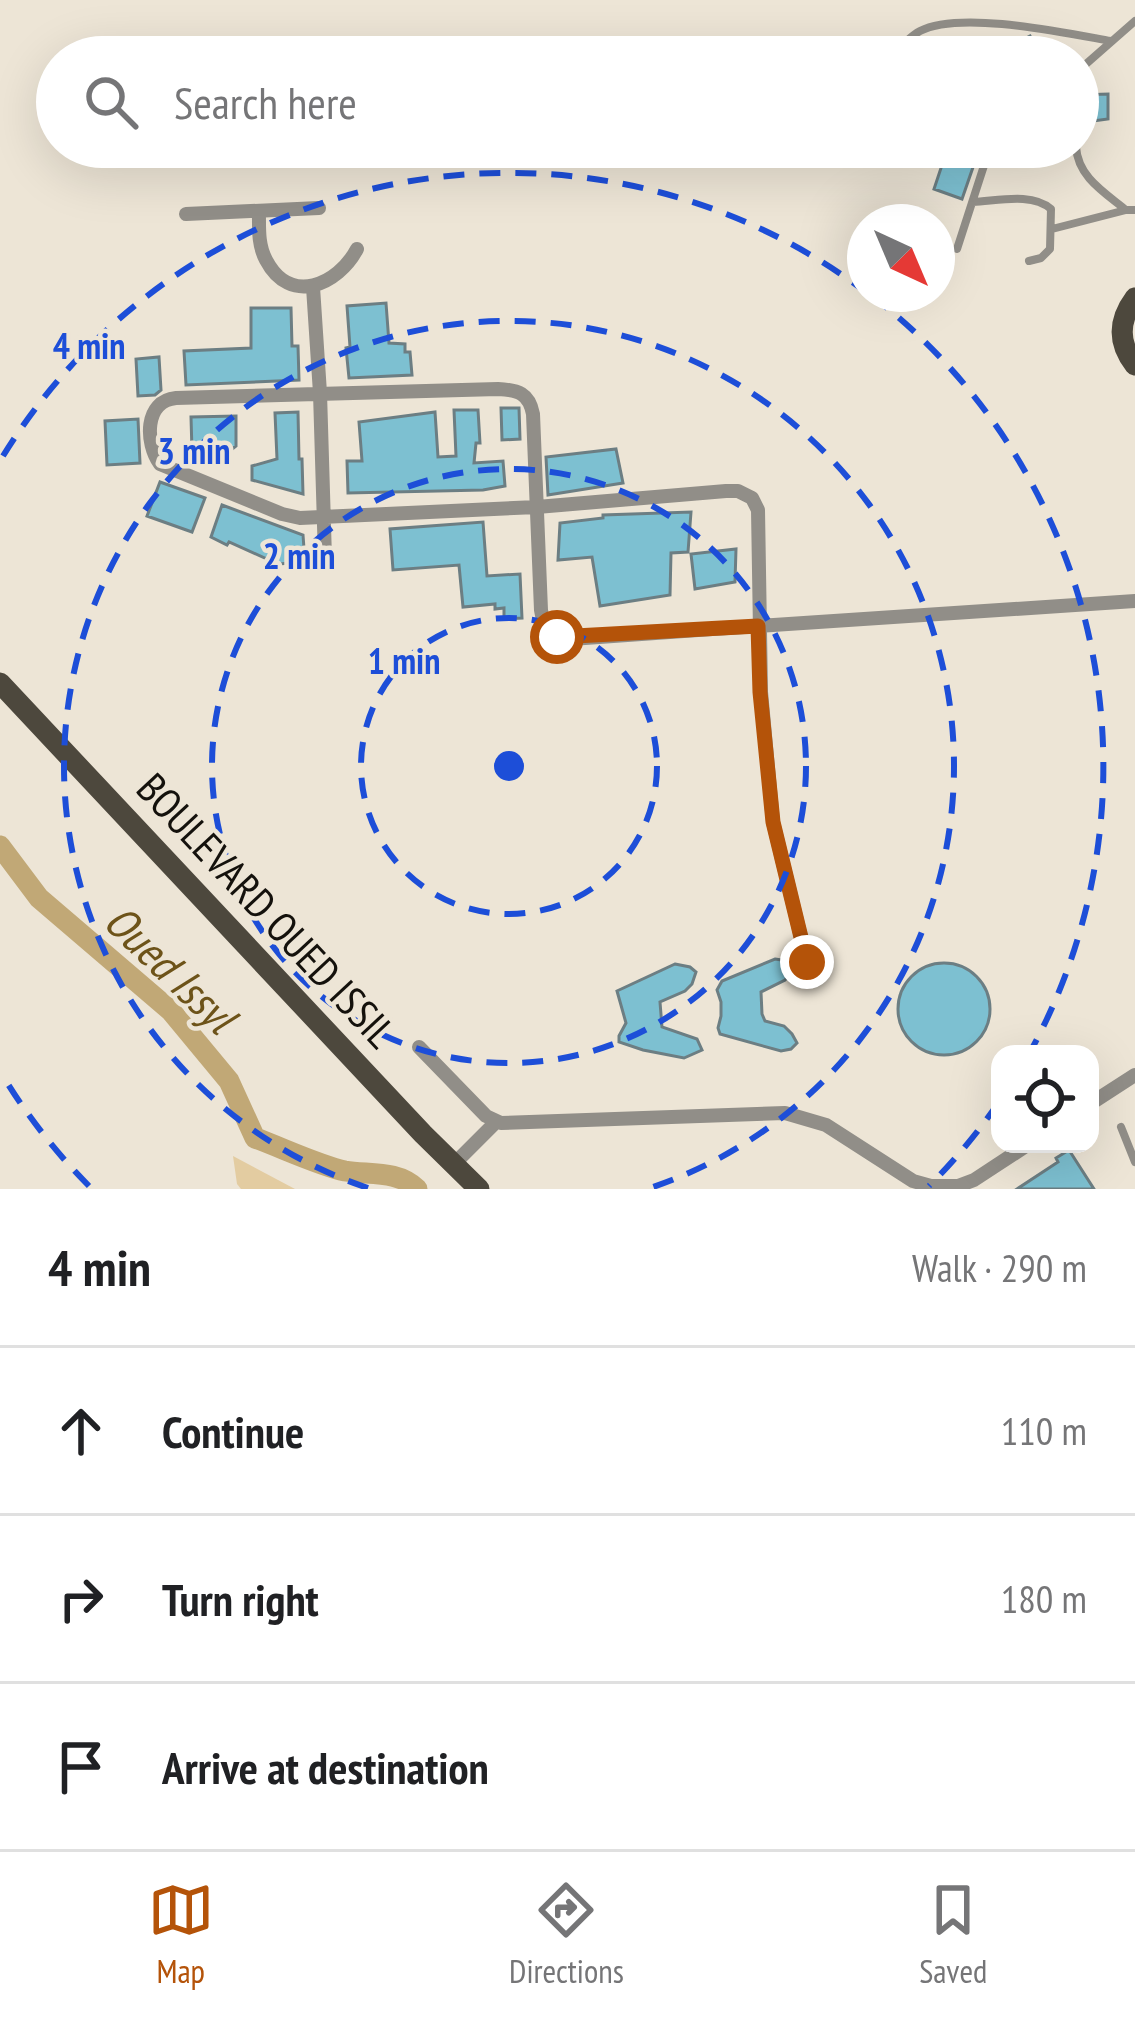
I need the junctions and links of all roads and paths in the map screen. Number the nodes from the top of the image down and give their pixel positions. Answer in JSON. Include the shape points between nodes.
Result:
{"nodes":[{"id":1,"x":1135,"y":21,"type":"edge"},
{"id":2,"x":912,"y":36,"type":"edge"},
{"id":3,"x":1083,"y":36,"type":"edge"},
{"id":4,"x":1099,"y":39,"type":"edge"},
{"id":5,"x":1111,"y":41,"type":"junction"},
{"id":6,"x":1099,"y":52,"type":"edge"},
{"id":7,"x":984,"y":168,"type":"edge"},
{"id":8,"x":1080,"y":168,"type":"edge"},
{"id":9,"x":973,"y":202,"type":"junction"},
{"id":10,"x":319,"y":208,"type":"dead end"},
{"id":11,"x":1131,"y":210,"type":"edge"},
{"id":12,"x":259,"y":212,"type":"junction"},
{"id":13,"x":185,"y":214,"type":"dead end"},
{"id":14,"x":1052,"y":229,"type":"junction"},
{"id":15,"x":357,"y":248,"type":"dead end"},
{"id":16,"x":957,"y":249,"type":"dead end"},
{"id":17,"x":1029,"y":261,"type":"dead end"},
{"id":18,"x":313,"y":286,"type":"junction"},
{"id":19,"x":1135,"y":298,"type":"edge"},
{"id":20,"x":1135,"y":365,"type":"edge"},
{"id":21,"x":320,"y":394,"type":"junction"},
{"id":22,"x":537,"y":507,"type":"junction"},
{"id":23,"x":324,"y":517,"type":"junction"},
{"id":24,"x":325,"y":558,"type":"dead end"},
{"id":25,"x":1135,"y":601,"type":"edge"},
{"id":26,"x":758,"y":626,"type":"junction"},
{"id":27,"x":0,"y":683,"type":"edge"},
{"id":28,"x":807,"y":962,"type":"dead end"},
{"id":29,"x":419,"y":1047,"type":"dead end"},
{"id":30,"x":1135,"y":1075,"type":"edge"},
{"id":31,"x":1099,"y":1098,"type":"edge"},
{"id":32,"x":496,"y":1122,"type":"junction"},
{"id":33,"x":1121,"y":1127,"type":"dead end"},
{"id":34,"x":1015,"y":1153,"type":"edge"},
{"id":35,"x":1135,"y":1162,"type":"edge"},
{"id":36,"x":453,"y":1165,"type":"junction"},
{"id":37,"x":478,"y":1189,"type":"edge"}],
"edges":[{"from":1,"to":5,"type":"lane"},
{"from":2,"to":3,"type":"lane","via":[[936,25],[1021,25]]},
{"from":4,"to":5,"type":"lane"},
{"from":5,"to":6,"type":"lane"},
{"from":7,"to":9,"type":"lane"},
{"from":8,"to":11,"type":"lane"},
{"from":9,"to":14,"type":"lane","via":[[1039,201],[1051,209]]},
{"from":9,"to":16,"type":"lane"},
{"from":10,"to":12,"type":"street"},
{"from":11,"to":14,"type":"lane"},
{"from":12,"to":13,"type":"street"},
{"from":12,"to":18,"type":"street","via":[[268,264],[285,280]]},
{"from":14,"to":17,"type":"lane","via":[[1047,254]]},
{"from":15,"to":18,"type":"street","via":[[342,270]]},
{"from":18,"to":21,"type":"street"},
{"from":19,"to":20,"type":"main road","via":[[1121,326]]},
{"from":21,"to":22,"type":"street","via":[[520,392],[533,414]]},
{"from":21,"to":23,"type":"street"},
{"from":21,"to":23,"type":"street","via":[[166,399],[154,409],[151,435],[155,458],[170,469],[281,514]]},
{"from":22,"to":23,"type":"street"},
{"from":22,"to":26,"type":"street","via":[[541,610],[551,636]]},
{"from":22,"to":26,"type":"street","via":[[747,494],[758,510]]},
{"from":23,"to":24,"type":"street"},
{"from":25,"to":26,"type":"street"},
{"from":26,"to":28,"type":"street","via":[[773,822]]},
{"from":27,"to":36,"type":"main road","name":"BOULEVARD OUED ISSIL"},
{"from":29,"to":32,"type":"street"},
{"from":30,"to":31,"type":"street"},
{"from":32,"to":34,"type":"street","via":[[785,1114],[826,1125],[914,1181],[940,1187],[974,1180]]},
{"from":32,"to":36,"type":"street"},
{"from":33,"to":35,"type":"lane"},
{"from":36,"to":37,"type":"main road","name":"BOULEVARD OUED ISSIL"}]}
